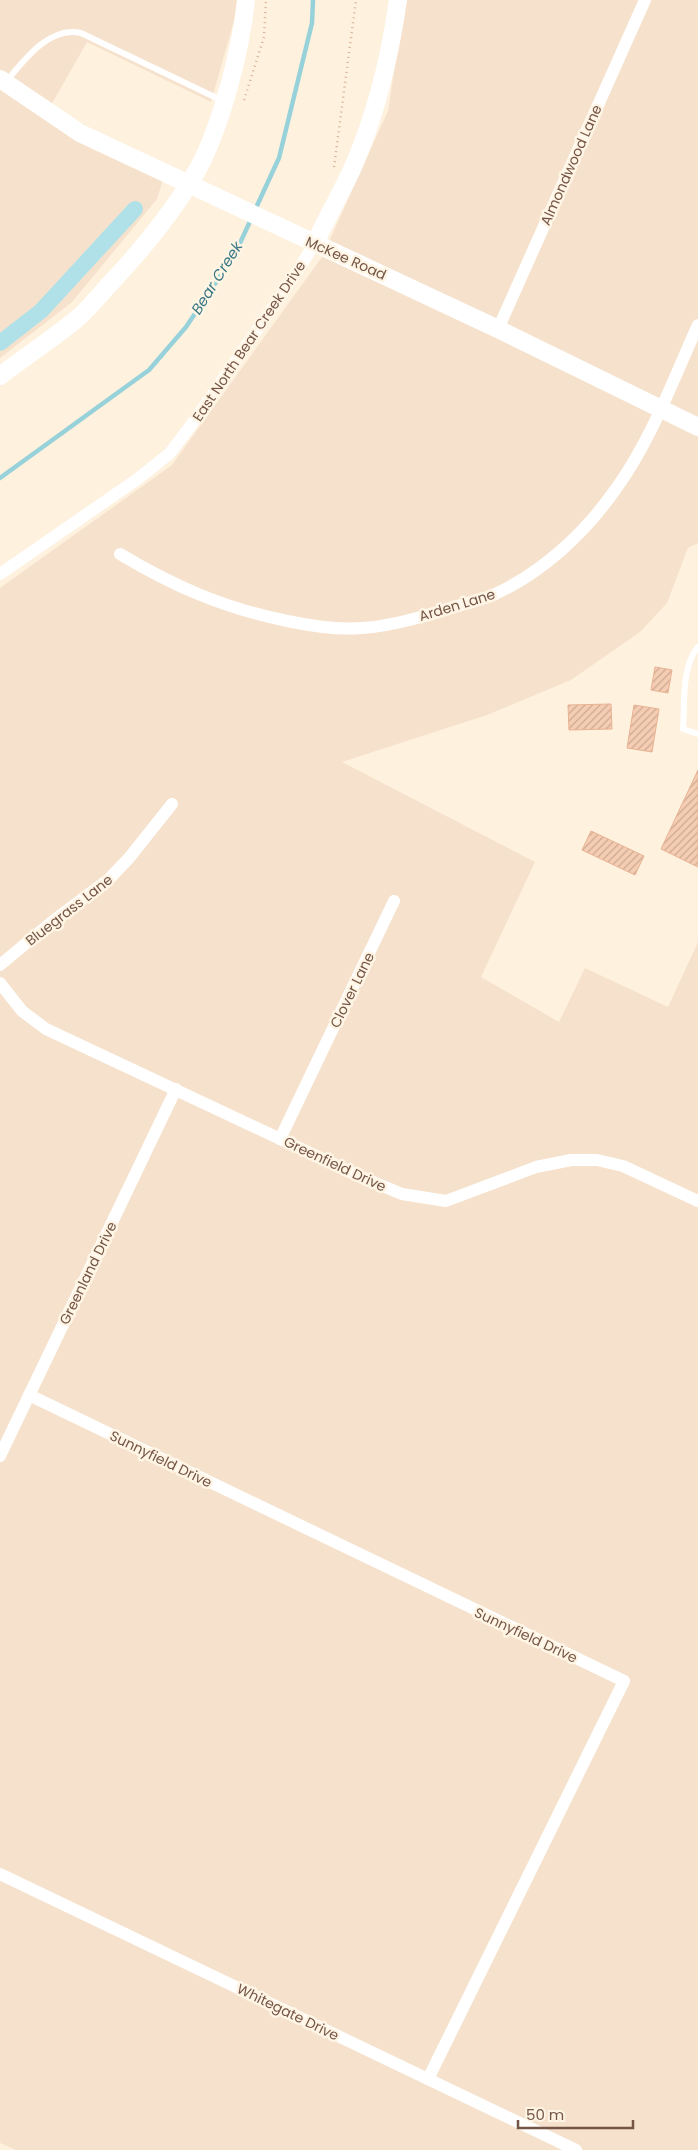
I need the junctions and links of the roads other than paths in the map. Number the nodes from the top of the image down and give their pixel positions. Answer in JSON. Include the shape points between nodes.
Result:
{"nodes":[{"id":1,"x":246,"y":0,"type":"edge"},
{"id":2,"x":398,"y":0,"type":"edge"},
{"id":3,"x":644,"y":0,"type":"edge"},
{"id":4,"x":3,"y":81,"type":"edge"},
{"id":5,"x":223,"y":102,"type":"junction"},
{"id":6,"x":188,"y":185,"type":"junction"},
{"id":7,"x":315,"y":243,"type":"junction"},
{"id":8,"x":698,"y":325,"type":"edge"},
{"id":9,"x":498,"y":329,"type":"junction"},
{"id":10,"x":0,"y":376,"type":"edge"},
{"id":11,"x":660,"y":409,"type":"junction"},
{"id":12,"x":698,"y":427,"type":"edge"},
{"id":13,"x":120,"y":554,"type":"dead end"},
{"id":14,"x":0,"y":574,"type":"edge"},
{"id":15,"x":698,"y":647,"type":"edge"},
{"id":16,"x":698,"y":734,"type":"edge"},
{"id":17,"x":172,"y":804,"type":"dead end"},
{"id":18,"x":394,"y":901,"type":"dead end"},
{"id":19,"x":0,"y":965,"type":"edge"},
{"id":20,"x":0,"y":983,"type":"edge"},
{"id":21,"x":176,"y":1089,"type":"junction"},
{"id":22,"x":280,"y":1139,"type":"junction"},
{"id":23,"x":698,"y":1201,"type":"edge"},
{"id":24,"x":29,"y":1395,"type":"junction"},
{"id":25,"x":0,"y":1456,"type":"edge"},
{"id":26,"x":0,"y":1874,"type":"edge"},
{"id":27,"x":428,"y":2079,"type":"junction"},
{"id":28,"x":576,"y":2150,"type":"edge"}],
"edges":[{"from":1,"to":5,"type":"street","via":[[243,28]]},
{"from":2,"to":7,"type":"street","name":"East North Bear Creek Drive","via":[[392,41],[370,122],[353,167]]},
{"from":3,"to":9,"type":"street","name":"Almondwood Lane"},
{"from":4,"to":5,"type":"lane","via":[[50,38],[71,31]]},
{"from":4,"to":6,"type":"street","name":"McKee Road","via":[[80,133]]},
{"from":5,"to":6,"type":"street"},
{"from":6,"to":7,"type":"street","name":"McKee Road"},
{"from":6,"to":10,"type":"street","via":[[127,266],[79,317]]},
{"from":7,"to":9,"type":"street","name":"McKee Road"},
{"from":7,"to":14,"type":"street","name":"East North Bear Creek Drive","via":[[294,278],[170,452],[139,478]]},
{"from":8,"to":11,"type":"street","name":"Arden Lane"},
{"from":9,"to":11,"type":"street","name":"McKee Road"},
{"from":11,"to":12,"type":"street","name":"McKee Road"},
{"from":11,"to":13,"type":"street","name":"Arden Lane","via":[[616,490],[556,555],[492,595],[437,612],[362,628],[316,627],[221,604],[179,587]]},
{"from":15,"to":16,"type":"lane","via":[[692,654],[687,672],[683,729]]},
{"from":17,"to":19,"type":"street","name":"Bluegrass Lane","via":[[130,858],[109,879]]},
{"from":18,"to":22,"type":"street","name":"Clover Lane"},
{"from":20,"to":21,"type":"street","name":"Greenfield Drive","via":[[22,1011],[46,1029]]},
{"from":21,"to":22,"type":"street","name":"Greenfield Drive"},
{"from":21,"to":24,"type":"street","name":"Greenland Drive"},
{"from":22,"to":23,"type":"street","name":"Greenfield Drive","via":[[402,1194],[424,1198],[446,1201],[536,1167],[571,1160],[597,1160],[623,1166]]},
{"from":24,"to":25,"type":"street","name":"Greenland Drive"},
{"from":24,"to":27,"type":"street","name":"Sunnyfield Drive","via":[[624,1681]]},
{"from":26,"to":27,"type":"street","name":"Whitegate Drive"},
{"from":27,"to":28,"type":"street","name":"Whitegate Drive"}]}
